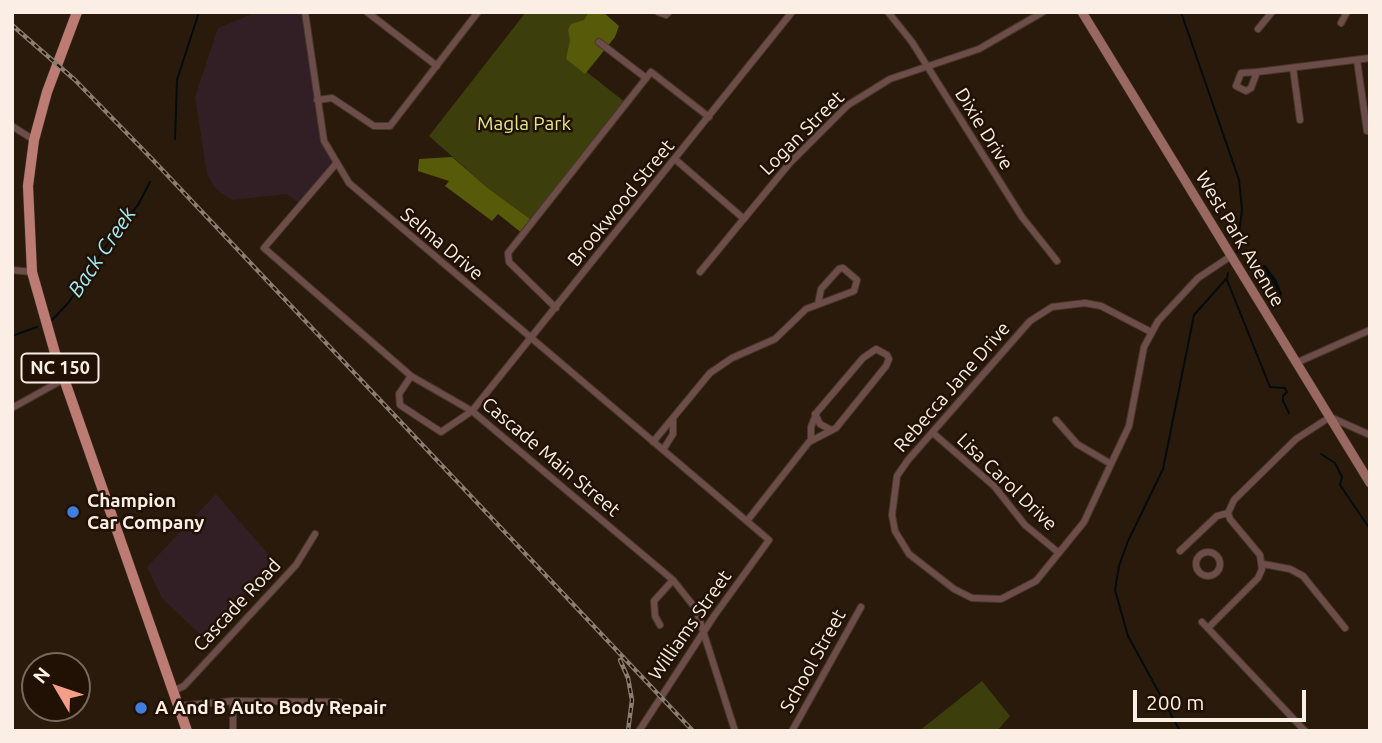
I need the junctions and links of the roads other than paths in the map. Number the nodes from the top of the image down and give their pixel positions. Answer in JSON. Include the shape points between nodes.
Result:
{"nodes":[{"id":1,"x":77,"y":12,"type":"edge"},
{"id":2,"x":305,"y":12,"type":"edge"},
{"id":3,"x":367,"y":12,"type":"edge"},
{"id":4,"x":478,"y":12,"type":"edge"},
{"id":5,"x":658,"y":12,"type":"edge"},
{"id":6,"x":669,"y":12,"type":"edge"},
{"id":7,"x":792,"y":12,"type":"edge"},
{"id":8,"x":888,"y":12,"type":"edge"},
{"id":9,"x":1043,"y":12,"type":"edge"},
{"id":10,"x":1082,"y":12,"type":"edge"},
{"id":11,"x":1272,"y":12,"type":"edge"},
{"id":12,"x":1347,"y":12,"type":"edge"},
{"id":13,"x":1341,"y":23,"type":"dead end"},
{"id":14,"x":1258,"y":29,"type":"dead end"},
{"id":15,"x":600,"y":42,"type":"dead end"},
{"id":16,"x":1370,"y":58,"type":"edge"},
{"id":17,"x":1357,"y":60,"type":"junction"},
{"id":18,"x":437,"y":66,"type":"junction"},
{"id":19,"x":928,"y":67,"type":"junction"},
{"id":20,"x":1293,"y":68,"type":"junction"},
{"id":21,"x":1257,"y":72,"type":"dead end"},
{"id":22,"x":646,"y":78,"type":"junction"},
{"id":23,"x":317,"y":100,"type":"junction"},
{"id":24,"x":709,"y":117,"type":"junction"},
{"id":25,"x":1300,"y":120,"type":"dead end"},
{"id":26,"x":12,"y":126,"type":"edge"},
{"id":27,"x":1367,"y":131,"type":"dead end"},
{"id":28,"x":34,"y":140,"type":"junction"},
{"id":29,"x":676,"y":160,"type":"junction"},
{"id":30,"x":335,"y":165,"type":"junction"},
{"id":31,"x":744,"y":219,"type":"junction"},
{"id":32,"x":1231,"y":256,"type":"junction"},
{"id":33,"x":1057,"y":261,"type":"dead end"},
{"id":34,"x":12,"y":270,"type":"edge"},
{"id":35,"x":32,"y":272,"type":"junction"},
{"id":36,"x":700,"y":272,"type":"dead end"},
{"id":37,"x":818,"y":304,"type":"junction"},
{"id":38,"x":556,"y":308,"type":"junction"},
{"id":39,"x":1370,"y":330,"type":"edge"},
{"id":40,"x":1152,"y":332,"type":"junction"},
{"id":41,"x":530,"y":339,"type":"junction"},
{"id":42,"x":1296,"y":363,"type":"junction"},
{"id":43,"x":411,"y":376,"type":"junction"},
{"id":44,"x":64,"y":379,"type":"junction"},
{"id":45,"x":12,"y":408,"type":"edge"},
{"id":46,"x":472,"y":411,"type":"junction"},
{"id":47,"x":815,"y":414,"type":"junction"},
{"id":48,"x":1330,"y":417,"type":"junction"},
{"id":49,"x":673,"y":418,"type":"junction"},
{"id":50,"x":1056,"y":420,"type":"dead end"},
{"id":51,"x":831,"y":430,"type":"junction"},
{"id":52,"x":933,"y":433,"type":"junction"},
{"id":53,"x":1370,"y":435,"type":"edge"},
{"id":54,"x":811,"y":440,"type":"junction"},
{"id":55,"x":653,"y":442,"type":"junction"},
{"id":56,"x":663,"y":450,"type":"junction"},
{"id":57,"x":1111,"y":464,"type":"junction"},
{"id":58,"x":1370,"y":482,"type":"edge"},
{"id":59,"x":1228,"y":513,"type":"junction"},
{"id":60,"x":747,"y":521,"type":"junction"},
{"id":61,"x":315,"y":534,"type":"dead end"},
{"id":62,"x":769,"y":540,"type":"joint"},
{"id":63,"x":1188,"y":543,"type":"junction"},
{"id":64,"x":1180,"y":551,"type":"dead end"},
{"id":65,"x":1059,"y":553,"type":"junction"},
{"id":66,"x":1199,"y":555,"type":"junction"},
{"id":67,"x":1263,"y":564,"type":"junction"},
{"id":68,"x":673,"y":580,"type":"junction"},
{"id":69,"x":861,"y":607,"type":"dead end"},
{"id":70,"x":1202,"y":622,"type":"dead end"},
{"id":71,"x":660,"y":625,"type":"dead end"},
{"id":72,"x":1208,"y":628,"type":"junction"},
{"id":73,"x":1345,"y":628,"type":"dead end"},
{"id":74,"x":705,"y":630,"type":"junction"},
{"id":75,"x":173,"y":691,"type":"junction"},
{"id":76,"x":233,"y":701,"type":"junction"},
{"id":77,"x":338,"y":702,"type":"dead end"},
{"id":78,"x":178,"y":705,"type":"junction"},
{"id":79,"x":187,"y":731,"type":"edge"},
{"id":80,"x":233,"y":731,"type":"edge"},
{"id":81,"x":639,"y":731,"type":"edge"},
{"id":82,"x":735,"y":731,"type":"edge"},
{"id":83,"x":792,"y":731,"type":"edge"},
{"id":84,"x":1305,"y":731,"type":"edge"}],
"edges":[{"from":1,"to":28,"type":"main road","number":"NC 150"},
{"from":2,"to":23,"type":"street","name":"Selma Drive"},
{"from":3,"to":18,"type":"street"},
{"from":4,"to":18,"type":"street"},
{"from":5,"to":6,"type":"street"},
{"from":7,"to":24,"type":"street","name":"Brookwood Street"},
{"from":8,"to":19,"type":"street","name":"Dixie Drive"},
{"from":9,"to":19,"type":"street","name":"Logan Street","via":[[979,49]]},
{"from":10,"to":32,"type":"main road","name":"West Park Avenue"},
{"from":11,"to":14,"type":"street"},
{"from":12,"to":13,"type":"street"},
{"from":15,"to":22,"type":"street"},
{"from":16,"to":17,"type":"street"},
{"from":17,"to":20,"type":"street"},
{"from":17,"to":27,"type":"street"},
{"from":18,"to":23,"type":"street","via":[[394,122],[384,128],[332,98]]},
{"from":19,"to":31,"type":"street","name":"Logan Street","via":[[890,79],[848,105],[789,164]]},
{"from":19,"to":33,"type":"street","name":"Dixie Drive","via":[[1015,208]]},
{"from":20,"to":21,"type":"street"},
{"from":20,"to":25,"type":"street"},
{"from":22,"to":24,"type":"street","via":[[651,72]]},
{"from":22,"to":38,"type":"street","via":[[508,253],[509,262]]},
{"from":23,"to":30,"type":"street","name":"Selma Drive","via":[[324,141]]},
{"from":24,"to":29,"type":"street","name":"Brookwood Street"},
{"from":26,"to":28,"type":"street"},
{"from":28,"to":35,"type":"main road","number":"NC 150","via":[[28,205]]},
{"from":29,"to":31,"type":"street"},
{"from":29,"to":38,"type":"street","name":"Brookwood Street"},
{"from":30,"to":41,"type":"street","name":"Selma Drive","via":[[361,196]]},
{"from":30,"to":43,"type":"street","name":"Cascade Main Street","via":[[264,248]]},
{"from":31,"to":36,"type":"street","name":"Logan Street"},
{"from":32,"to":40,"type":"street","name":"Rebecca Jane Drive","via":[[1199,278]]},
{"from":32,"to":42,"type":"main road","name":"West Park Avenue"},
{"from":34,"to":35,"type":"street"},
{"from":35,"to":44,"type":"main road","number":"NC 150"},
{"from":37,"to":37,"type":"street","via":[[853,291],[857,280],[843,268],[839,270],[821,289]]},
{"from":37,"to":49,"type":"street","via":[[765,345],[710,373]]},
{"from":38,"to":41,"type":"street","name":"Brookwood Street"},
{"from":39,"to":42,"type":"street"},
{"from":40,"to":52,"type":"street","name":"Rebecca Jane Drive","via":[[1101,306],[1076,303],[1052,307],[1030,321]]},
{"from":40,"to":57,"type":"street","name":"Rebecca Jane Drive","via":[[1138,368],[1129,426]]},
{"from":41,"to":46,"type":"street","name":"Brookwood Street"},
{"from":41,"to":55,"type":"street","name":"Selma Drive"},
{"from":42,"to":48,"type":"main road","name":"West Park Avenue"},
{"from":43,"to":46,"type":"street","name":"Cascade Main Street"},
{"from":43,"to":46,"type":"street","name":"Brookwood Street","via":[[399,394],[400,405],[441,432]]},
{"from":44,"to":45,"type":"street"},
{"from":44,"to":75,"type":"main road","number":"NC 150"},
{"from":46,"to":68,"type":"street","name":"Cascade Main Street"},
{"from":47,"to":51,"type":"street","via":[[820,424]]},
{"from":47,"to":51,"type":"street","via":[[869,352],[879,349],[887,355],[886,366]]},
{"from":47,"to":54,"type":"street"},
{"from":48,"to":53,"type":"street"},
{"from":48,"to":58,"type":"main road","name":"West Park Avenue"},
{"from":48,"to":59,"type":"street","via":[[1282,452],[1234,500]]},
{"from":49,"to":55,"type":"street"},
{"from":49,"to":56,"type":"street","via":[[673,434]]},
{"from":50,"to":57,"type":"street","via":[[1077,444]]},
{"from":51,"to":54,"type":"street"},
{"from":52,"to":65,"type":"street","name":"Lisa Carol Drive","via":[[994,486],[1025,525]]},
{"from":52,"to":65,"type":"street","name":"Rebecca Jane Drive","via":[[897,476],[893,496],[895,531],[909,554],[954,589],[986,600],[1001,599],[1036,581]]},
{"from":54,"to":60,"type":"street"},
{"from":55,"to":56,"type":"street","name":"Selma Drive"},
{"from":56,"to":60,"type":"street","name":"Selma Drive"},
{"from":57,"to":65,"type":"street","name":"Rebecca Jane Drive","via":[[1084,522]]},
{"from":59,"to":63,"type":"street","via":[[1217,516]]},
{"from":59,"to":67,"type":"street"},
{"from":60,"to":62,"type":"street","name":"Selma Drive"},
{"from":61,"to":75,"type":"street","name":"Cascade Road","via":[[296,565],[184,686]]},
{"from":62,"to":74,"type":"street","name":"Williams Street"},
{"from":63,"to":64,"type":"street"},
{"from":63,"to":66,"type":"street"},
{"from":66,"to":66,"type":"street","via":[[1199,572],[1216,574],[1219,557],[1209,551]]},
{"from":67,"to":72,"type":"street","via":[[1258,578]]},
{"from":67,"to":73,"type":"street","via":[[1303,576]]},
{"from":68,"to":71,"type":"street","via":[[654,601]]},
{"from":68,"to":74,"type":"street","name":"Cascade Main Street","via":[[696,609]]},
{"from":69,"to":83,"type":"street","name":"School Street"},
{"from":70,"to":72,"type":"street"},
{"from":72,"to":84,"type":"street"},
{"from":74,"to":81,"type":"street","name":"Williams Street"},
{"from":74,"to":82,"type":"street","name":"Cascade Main Street"},
{"from":75,"to":78,"type":"main road","number":"NC 150"},
{"from":76,"to":77,"type":"street"},
{"from":76,"to":78,"type":"street"},
{"from":76,"to":80,"type":"street"},
{"from":78,"to":79,"type":"main road","number":"NC 150"}]}
